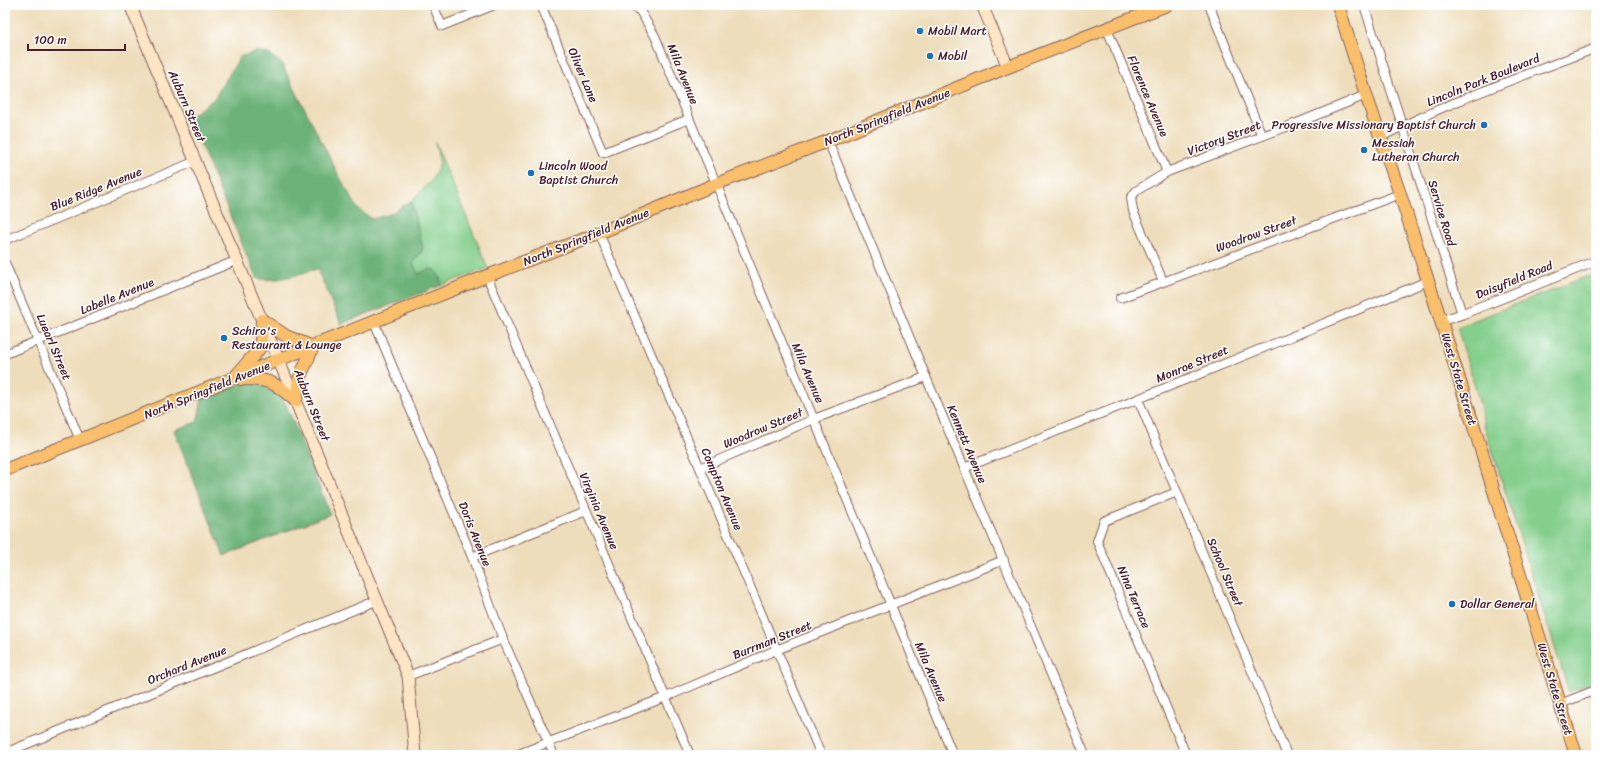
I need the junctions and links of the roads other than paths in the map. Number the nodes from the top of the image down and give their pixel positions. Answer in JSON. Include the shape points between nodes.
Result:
{"nodes":[{"id":1,"x":130,"y":5,"type":"edge"},
{"id":2,"x":433,"y":5,"type":"edge"},
{"id":3,"x":494,"y":5,"type":"edge"},
{"id":4,"x":541,"y":5,"type":"edge"},
{"id":5,"x":631,"y":5,"type":"edge"},
{"id":6,"x":982,"y":5,"type":"edge"},
{"id":7,"x":1167,"y":5,"type":"edge"},
{"id":8,"x":1209,"y":5,"type":"edge"},
{"id":9,"x":1338,"y":5,"type":"edge"},
{"id":10,"x":1364,"y":5,"type":"edge"},
{"id":11,"x":1107,"y":28,"type":"junction"},
{"id":12,"x":1596,"y":48,"type":"edge"},
{"id":13,"x":1008,"y":67,"type":"junction"},
{"id":14,"x":1366,"y":96,"type":"junction"},
{"id":15,"x":688,"y":119,"type":"junction"},
{"id":16,"x":1402,"y":126,"type":"junction"},
{"id":17,"x":1262,"y":136,"type":"junction"},
{"id":18,"x":1381,"y":137,"type":"junction"},
{"id":19,"x":828,"y":141,"type":"junction"},
{"id":20,"x":196,"y":161,"type":"junction"},
{"id":21,"x":1168,"y":172,"type":"junction"},
{"id":22,"x":716,"y":184,"type":"junction"},
{"id":23,"x":1400,"y":194,"type":"junction"},
{"id":24,"x":599,"y":233,"type":"junction"},
{"id":25,"x":5,"y":240,"type":"edge"},
{"id":26,"x":238,"y":260,"type":"junction"},
{"id":27,"x":1596,"y":261,"type":"edge"},
{"id":28,"x":5,"y":263,"type":"edge"},
{"id":29,"x":487,"y":276,"type":"junction"},
{"id":30,"x":1163,"y":281,"type":"junction"},
{"id":31,"x":1428,"y":281,"type":"junction"},
{"id":32,"x":1120,"y":298,"type":"dead end"},
{"id":33,"x":1462,"y":314,"type":"junction"},
{"id":34,"x":262,"y":320,"type":"junction"},
{"id":35,"x":1441,"y":321,"type":"junction"},
{"id":36,"x":374,"y":322,"type":"junction"},
{"id":37,"x":38,"y":340,"type":"junction"},
{"id":38,"x":313,"y":347,"type":"junction"},
{"id":39,"x":5,"y":354,"type":"edge"},
{"id":40,"x":280,"y":361,"type":"junction"},
{"id":41,"x":926,"y":377,"type":"junction"},
{"id":42,"x":234,"y":379,"type":"junction"},
{"id":43,"x":1138,"y":399,"type":"junction"},
{"id":44,"x":296,"y":401,"type":"junction"},
{"id":45,"x":814,"y":419,"type":"junction"},
{"id":46,"x":80,"y":440,"type":"junction"},
{"id":47,"x":700,"y":468,"type":"junction"},
{"id":48,"x":964,"y":468,"type":"junction"},
{"id":49,"x":5,"y":470,"type":"edge"},
{"id":50,"x":1177,"y":492,"type":"junction"},
{"id":51,"x":586,"y":511,"type":"junction"},
{"id":52,"x":472,"y":557,"type":"junction"},
{"id":53,"x":1004,"y":560,"type":"junction"},
{"id":54,"x":378,"y":600,"type":"junction"},
{"id":55,"x":890,"y":606,"type":"junction"},
{"id":56,"x":503,"y":639,"type":"junction"},
{"id":57,"x":776,"y":650,"type":"junction"},
{"id":58,"x":408,"y":676,"type":"junction"},
{"id":59,"x":1596,"y":690,"type":"edge"},
{"id":60,"x":666,"y":697,"type":"junction"},
{"id":61,"x":1560,"y":704,"type":"junction"},
{"id":62,"x":549,"y":742,"type":"junction"},
{"id":63,"x":5,"y":753,"type":"edge"},
{"id":64,"x":415,"y":755,"type":"edge"},
{"id":65,"x":516,"y":755,"type":"edge"},
{"id":66,"x":554,"y":755,"type":"edge"},
{"id":67,"x":690,"y":755,"type":"edge"},
{"id":68,"x":821,"y":755,"type":"edge"},
{"id":69,"x":953,"y":755,"type":"edge"},
{"id":70,"x":1085,"y":755,"type":"edge"},
{"id":71,"x":1186,"y":755,"type":"edge"},
{"id":72,"x":1287,"y":755,"type":"edge"},
{"id":73,"x":1576,"y":755,"type":"edge"}],
"edges":[{"from":1,"to":20,"type":"main road","name":"Auburn Street"},
{"from":2,"to":3,"type":"street","via":[[442,26]]},
{"from":4,"to":15,"type":"street","name":"Oliver Lane","via":[[603,154]]},
{"from":5,"to":15,"type":"street","name":"Mila Avenue","via":[[640,11],[655,36]]},
{"from":6,"to":13,"type":"main road"},
{"from":7,"to":11,"type":"main road","name":"North Springfield Avenue"},
{"from":8,"to":17,"type":"street"},
{"from":9,"to":14,"type":"main road","name":"West State Street"},
{"from":10,"to":16,"type":"street","name":"Service Road"},
{"from":11,"to":13,"type":"main road","name":"North Springfield Avenue"},
{"from":11,"to":21,"type":"street","name":"Florence Avenue"},
{"from":12,"to":16,"type":"street","name":"Lincoln Park Boulevard"},
{"from":13,"to":19,"type":"main road","name":"North Springfield Avenue"},
{"from":14,"to":17,"type":"street","name":"Victory Street"},
{"from":14,"to":18,"type":"main road","name":"West State Street"},
{"from":15,"to":22,"type":"street","name":"Mila Avenue"},
{"from":16,"to":18,"type":"street","name":"Lincoln Park Boulevard"},
{"from":16,"to":33,"type":"street","name":"Service Road"},
{"from":17,"to":21,"type":"street","name":"Victory Street"},
{"from":18,"to":23,"type":"main road","name":"West State Street"},
{"from":19,"to":22,"type":"main road","name":"North Springfield Avenue"},
{"from":19,"to":41,"type":"street","name":"Kennett Avenue"},
{"from":20,"to":25,"type":"street","name":"Blue Ridge Avenue"},
{"from":20,"to":26,"type":"main road","name":"Auburn Street"},
{"from":21,"to":30,"type":"street","name":"Victory Street","via":[[1136,191],[1131,198],[1133,211]]},
{"from":22,"to":24,"type":"main road","name":"North Springfield Avenue"},
{"from":22,"to":45,"type":"street","name":"Mila Avenue"},
{"from":23,"to":30,"type":"street","name":"Woodrow Street"},
{"from":23,"to":31,"type":"main road","name":"West State Street"},
{"from":24,"to":29,"type":"main road","name":"North Springfield Avenue"},
{"from":24,"to":47,"type":"street","name":"Compton Avenue"},
{"from":26,"to":34,"type":"main road","name":"Auburn Street"},
{"from":26,"to":37,"type":"street","name":"Labelle Avenue"},
{"from":27,"to":33,"type":"street","name":"Daisyfield Road"},
{"from":28,"to":37,"type":"street","name":"Luearl Street"},
{"from":29,"to":36,"type":"main road","name":"North Springfield Avenue"},
{"from":29,"to":51,"type":"street","name":"Virginia Avenue"},
{"from":30,"to":32,"type":"street","name":"Woodrow Street"},
{"from":31,"to":35,"type":"main road","name":"West State Street"},
{"from":31,"to":43,"type":"street","name":"Monroe Street"},
{"from":33,"to":35,"type":"street","name":"Daisyfield Road"},
{"from":34,"to":38,"type":"main road","via":[[286,336]]},
{"from":34,"to":40,"type":"main road","name":"Auburn Street"},
{"from":34,"to":42,"type":"main road","via":[[259,349]]},
{"from":35,"to":61,"type":"main road","name":"West State Street"},
{"from":36,"to":38,"type":"main road","name":"North Springfield Avenue"},
{"from":36,"to":52,"type":"street","name":"Doris Avenue"},
{"from":37,"to":39,"type":"street","name":"Labelle Avenue"},
{"from":37,"to":46,"type":"street","name":"Luearl Street"},
{"from":38,"to":40,"type":"main road","name":"North Springfield Avenue"},
{"from":38,"to":44,"type":"main road","via":[[300,375]]},
{"from":40,"to":42,"type":"main road","name":"North Springfield Avenue"},
{"from":40,"to":44,"type":"main road","name":"Auburn Street"},
{"from":41,"to":45,"type":"street","name":"Woodrow Street"},
{"from":41,"to":48,"type":"street","name":"Kennett Avenue"},
{"from":42,"to":44,"type":"main road","via":[[267,380],[279,386]]},
{"from":42,"to":46,"type":"main road","name":"North Springfield Avenue"},
{"from":43,"to":48,"type":"street","name":"Monroe Street"},
{"from":43,"to":50,"type":"street","name":"School Street"},
{"from":44,"to":54,"type":"main road","name":"Auburn Street"},
{"from":45,"to":47,"type":"street","name":"Woodrow Street"},
{"from":45,"to":55,"type":"street","name":"Mila Avenue"},
{"from":46,"to":49,"type":"main road","name":"North Springfield Avenue"},
{"from":47,"to":57,"type":"street","name":"Compton Avenue"},
{"from":48,"to":53,"type":"street","name":"Kennett Avenue"},
{"from":50,"to":71,"type":"street","name":"Nina Terrace","via":[[1104,521],[1097,541]]},
{"from":50,"to":72,"type":"street","name":"School Street"},
{"from":51,"to":52,"type":"street"},
{"from":51,"to":60,"type":"street","name":"Virginia Avenue"},
{"from":52,"to":56,"type":"street","name":"Doris Avenue"},
{"from":53,"to":55,"type":"street","name":"Burrman Street"},
{"from":53,"to":70,"type":"street","name":"Kennett Avenue"},
{"from":54,"to":58,"type":"main road","name":"Auburn Street"},
{"from":54,"to":63,"type":"street","name":"Orchard Avenue"},
{"from":55,"to":57,"type":"street","name":"Burrman Street"},
{"from":55,"to":69,"type":"street","name":"Mila Avenue"},
{"from":56,"to":58,"type":"street"},
{"from":56,"to":62,"type":"street","name":"Doris Avenue"},
{"from":57,"to":60,"type":"street","name":"Burrman Street"},
{"from":57,"to":68,"type":"street","name":"Compton Avenue"},
{"from":58,"to":64,"type":"main road","name":"Auburn Street"},
{"from":59,"to":61,"type":"street"},
{"from":60,"to":62,"type":"street","name":"Burrman Street"},
{"from":60,"to":67,"type":"street","name":"Virginia Avenue"},
{"from":61,"to":73,"type":"main road","name":"West State Street"},
{"from":62,"to":65,"type":"street","name":"Burrman Street"},
{"from":62,"to":66,"type":"street","name":"Doris Avenue"}]}
